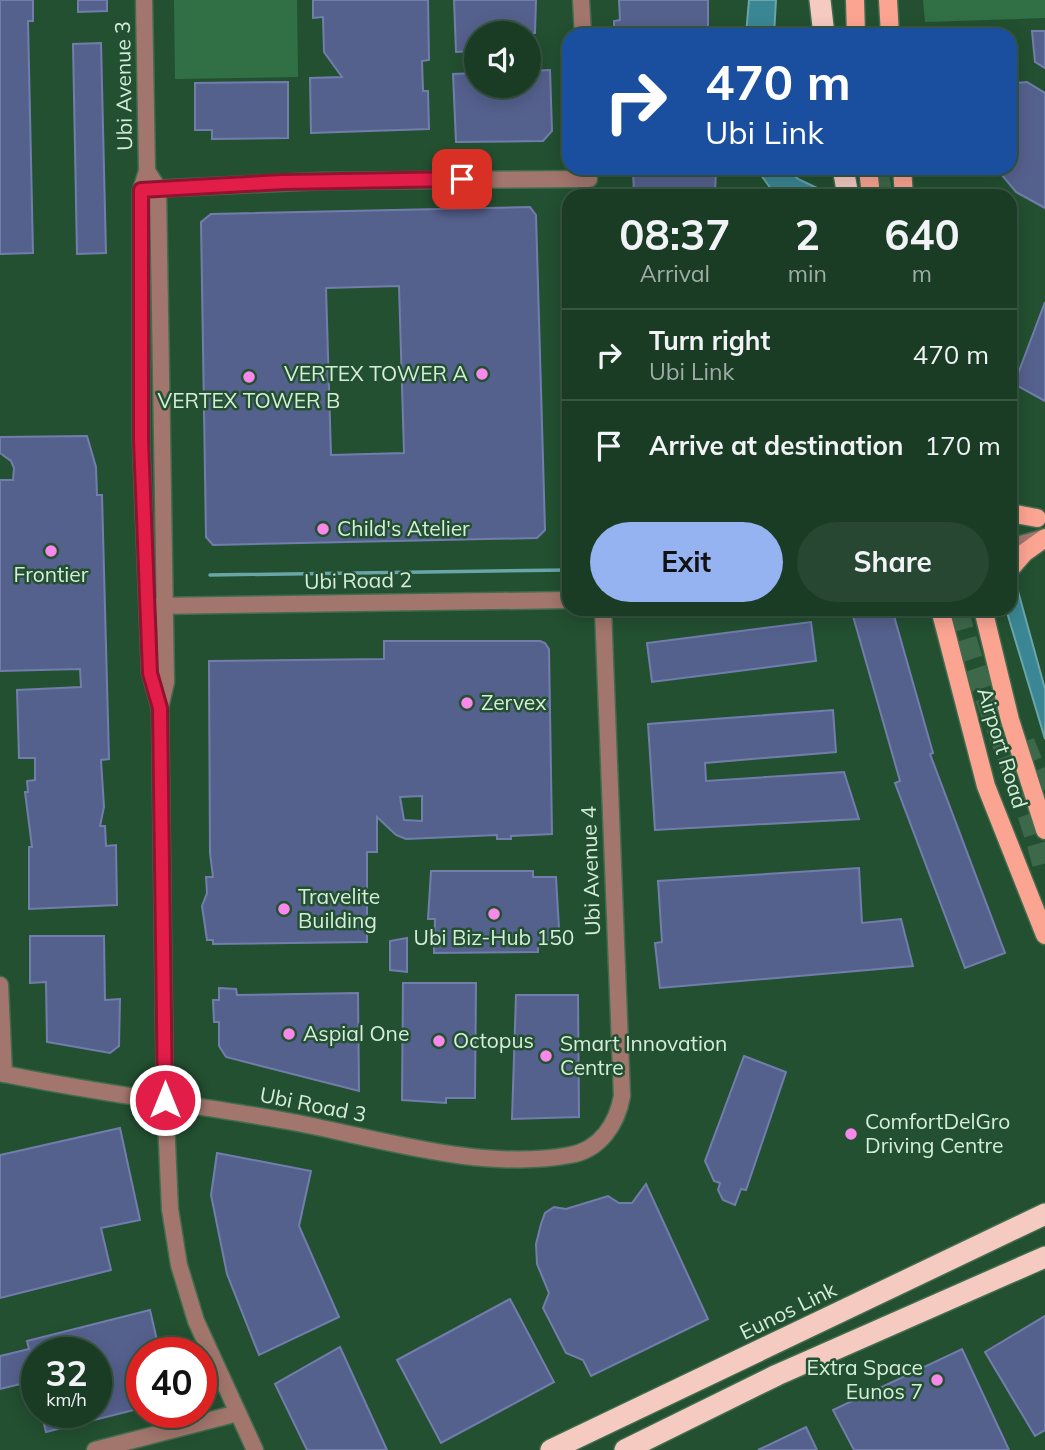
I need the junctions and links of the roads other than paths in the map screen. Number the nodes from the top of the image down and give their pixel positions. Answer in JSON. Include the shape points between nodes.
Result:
{"nodes":[{"id":1,"x":144,"y":0,"type":"edge"},
{"id":2,"x":581,"y":0,"type":"edge"},
{"id":3,"x":820,"y":0,"type":"edge"},
{"id":4,"x":855,"y":0,"type":"edge"},
{"id":5,"x":888,"y":0,"type":"edge"},
{"id":6,"x":583,"y":28,"type":"edge"},
{"id":7,"x":823,"y":28,"type":"edge"},
{"id":8,"x":856,"y":28,"type":"edge"},
{"id":9,"x":890,"y":28,"type":"edge"},
{"id":10,"x":147,"y":171,"type":"junction"},
{"id":11,"x":562,"y":174,"type":"edge"},
{"id":12,"x":158,"y":188,"type":"junction"},
{"id":13,"x":141,"y":190,"type":"junction"},
{"id":14,"x":1017,"y":514,"type":"edge"},
{"id":15,"x":1041,"y":517,"type":"edge"},
{"id":16,"x":1017,"y":522,"type":"edge"},
{"id":17,"x":1045,"y":538,"type":"edge"},
{"id":18,"x":1017,"y":545,"type":"edge"},
{"id":19,"x":1017,"y":561,"type":"edge"},
{"id":20,"x":562,"y":600,"type":"edge"},
{"id":21,"x":157,"y":606,"type":"junction"},
{"id":22,"x":604,"y":616,"type":"edge"},
{"id":23,"x":942,"y":616,"type":"edge"},
{"id":24,"x":985,"y":616,"type":"edge"},
{"id":25,"x":991,"y":616,"type":"edge"},
{"id":26,"x":989,"y":632,"type":"junction"},
{"id":27,"x":1045,"y":830,"type":"edge"},
{"id":28,"x":1045,"y":935,"type":"edge"},
{"id":29,"x":0,"y":985,"type":"edge"},
{"id":30,"x":2,"y":1074,"type":"edge"},
{"id":31,"x":165,"y":1100,"type":"junction"},
{"id":32,"x":610,"y":1129,"type":"joint"},
{"id":33,"x":1045,"y":1207,"type":"edge"},
{"id":34,"x":1045,"y":1214,"type":"edge"},
{"id":35,"x":1022,"y":1226,"type":"junction"},
{"id":36,"x":1045,"y":1257,"type":"edge"},
{"id":37,"x":238,"y":1413,"type":"junction"},
{"id":38,"x":95,"y":1450,"type":"edge"},
{"id":39,"x":255,"y":1450,"type":"edge"},
{"id":40,"x":551,"y":1450,"type":"edge"},
{"id":41,"x":625,"y":1450,"type":"edge"}],
"edges":[{"from":1,"to":10,"type":"street","name":"Ubi Avenue 3"},
{"from":2,"to":6,"type":"street"},
{"from":3,"to":7,"type":"highway"},
{"from":4,"to":8,"type":"main road"},
{"from":5,"to":9,"type":"main road"},
{"from":10,"to":12,"type":"street","name":"Ubi Avenue 3"},
{"from":10,"to":13,"type":"street","name":"Ubi Avenue 3"},
{"from":11,"to":12,"type":"street"},
{"from":12,"to":13,"type":"street"},
{"from":12,"to":21,"type":"street","name":"Ubi Avenue 3"},
{"from":13,"to":21,"type":"street","name":"Ubi Avenue 3","via":[[141,440]]},
{"from":14,"to":15,"type":"main road"},
{"from":15,"to":16,"type":"street"},
{"from":17,"to":18,"type":"street"},
{"from":17,"to":19,"type":"main road"},
{"from":20,"to":21,"type":"street","name":"Ubi Road 2"},
{"from":21,"to":31,"type":"street","name":"Ubi Avenue 3","via":[[150,673],[160,708]]},
{"from":22,"to":32,"type":"street","name":"Ubi Avenue 4","via":[[622,1096]]},
{"from":23,"to":28,"type":"main road","name":"Airport Road","via":[[986,786]]},
{"from":24,"to":26,"type":"main road","name":"Airport Road"},
{"from":25,"to":26,"type":"main road"},
{"from":26,"to":27,"type":"main road","name":"Airport Road","via":[[1010,720]]},
{"from":29,"to":30,"type":"street"},
{"from":30,"to":31,"type":"street","name":"Ubi Road 3"},
{"from":31,"to":32,"type":"street","name":"Ubi Road 3","via":[[484,1158],[571,1155],[588,1149]]},
{"from":31,"to":37,"type":"street","name":"Ubi Avenue 3","via":[[170,1209],[179,1265],[196,1321]]},
{"from":33,"to":35,"type":"highway"},
{"from":34,"to":35,"type":"highway","name":"Eunos Link"},
{"from":35,"to":40,"type":"highway","name":"Eunos Link"},
{"from":36,"to":41,"type":"highway","via":[[777,1375]]},
{"from":37,"to":38,"type":"street"},
{"from":37,"to":39,"type":"street","name":"Ubi Avenue 3"}]}
